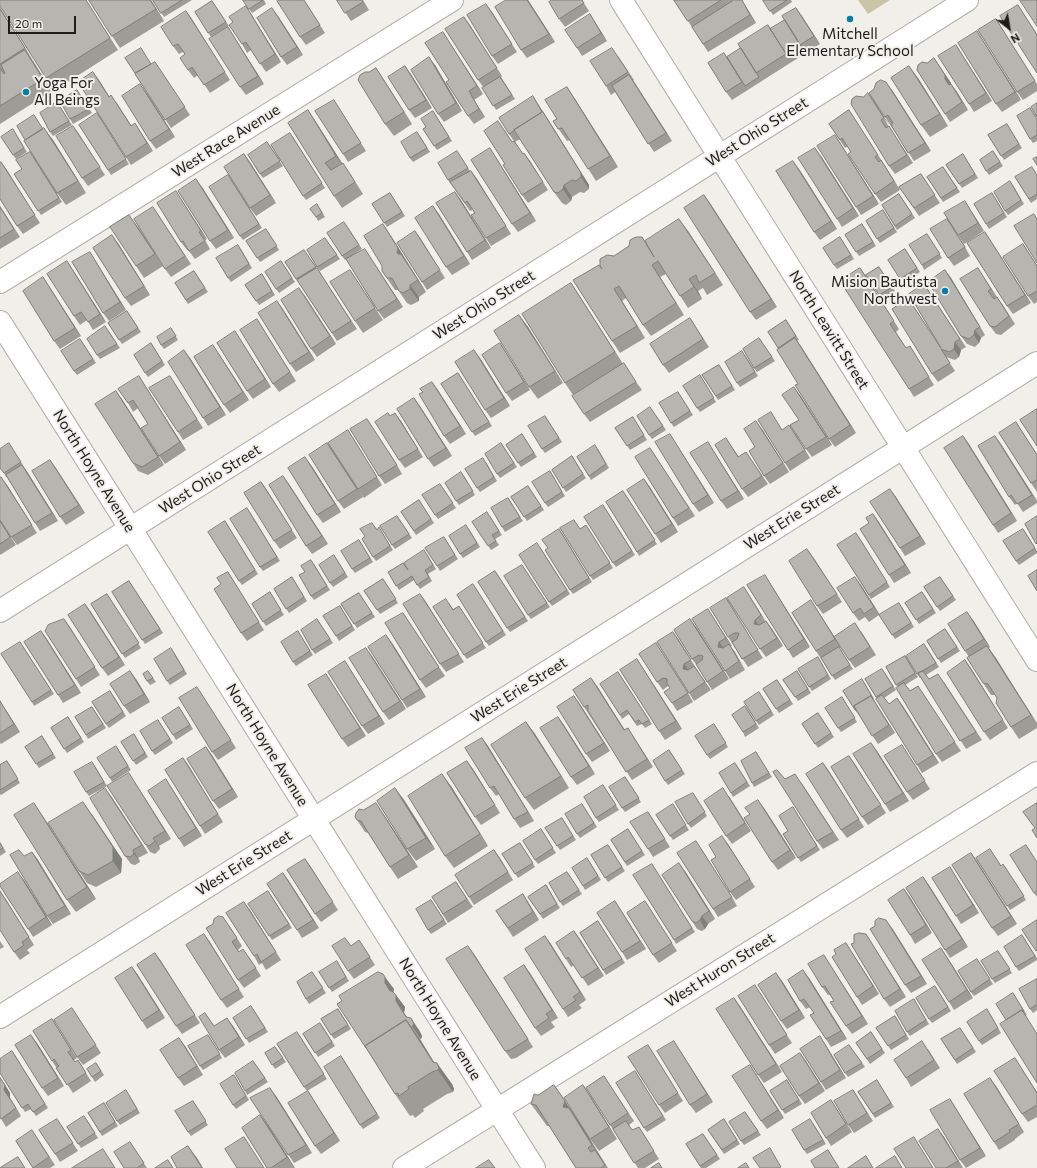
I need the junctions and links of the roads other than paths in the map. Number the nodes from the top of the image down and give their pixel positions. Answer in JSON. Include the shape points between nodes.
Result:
{"nodes":[{"id":1,"x":452,"y":0,"type":"edge"},
{"id":2,"x":621,"y":0,"type":"edge"},
{"id":3,"x":967,"y":0,"type":"edge"},
{"id":4,"x":719,"y":157,"type":"junction"},
{"id":5,"x":0,"y":282,"type":"edge"},
{"id":6,"x":0,"y":322,"type":"edge"},
{"id":7,"x":1037,"y":363,"type":"edge"},
{"id":8,"x":902,"y":447,"type":"junction"},
{"id":9,"x":130,"y":529,"type":"junction"},
{"id":10,"x":0,"y":611,"type":"edge"},
{"id":11,"x":1037,"y":660,"type":"edge"},
{"id":12,"x":1037,"y":773,"type":"edge"},
{"id":13,"x":314,"y":819,"type":"junction"},
{"id":14,"x":0,"y":1017,"type":"edge"},
{"id":15,"x":497,"y":1109,"type":"junction"},
{"id":16,"x":404,"y":1168,"type":"edge"},
{"id":17,"x":534,"y":1168,"type":"edge"}],
"edges":[{"from":1,"to":5,"type":"street","name":"West Race Avenue"},
{"from":2,"to":4,"type":"street","name":"North Leavitt Street"},
{"from":3,"to":4,"type":"street","name":"West Ohio Street"},
{"from":4,"to":8,"type":"street","name":"North Leavitt Street"},
{"from":4,"to":9,"type":"street","name":"West Ohio Street"},
{"from":6,"to":9,"type":"street","name":"North Hoyne Avenue"},
{"from":7,"to":8,"type":"street","name":"West Erie Street"},
{"from":8,"to":11,"type":"street","name":"North Leavitt Street"},
{"from":8,"to":13,"type":"street","name":"West Erie Street"},
{"from":9,"to":10,"type":"street","name":"West Ohio Street"},
{"from":9,"to":13,"type":"street","name":"North Hoyne Avenue"},
{"from":12,"to":15,"type":"street","name":"West Huron Street"},
{"from":13,"to":14,"type":"street","name":"West Erie Street"},
{"from":13,"to":15,"type":"street","name":"North Hoyne Avenue"},
{"from":15,"to":16,"type":"street","name":"West Huron Street"},
{"from":15,"to":17,"type":"street","name":"North Hoyne Avenue"}]}
